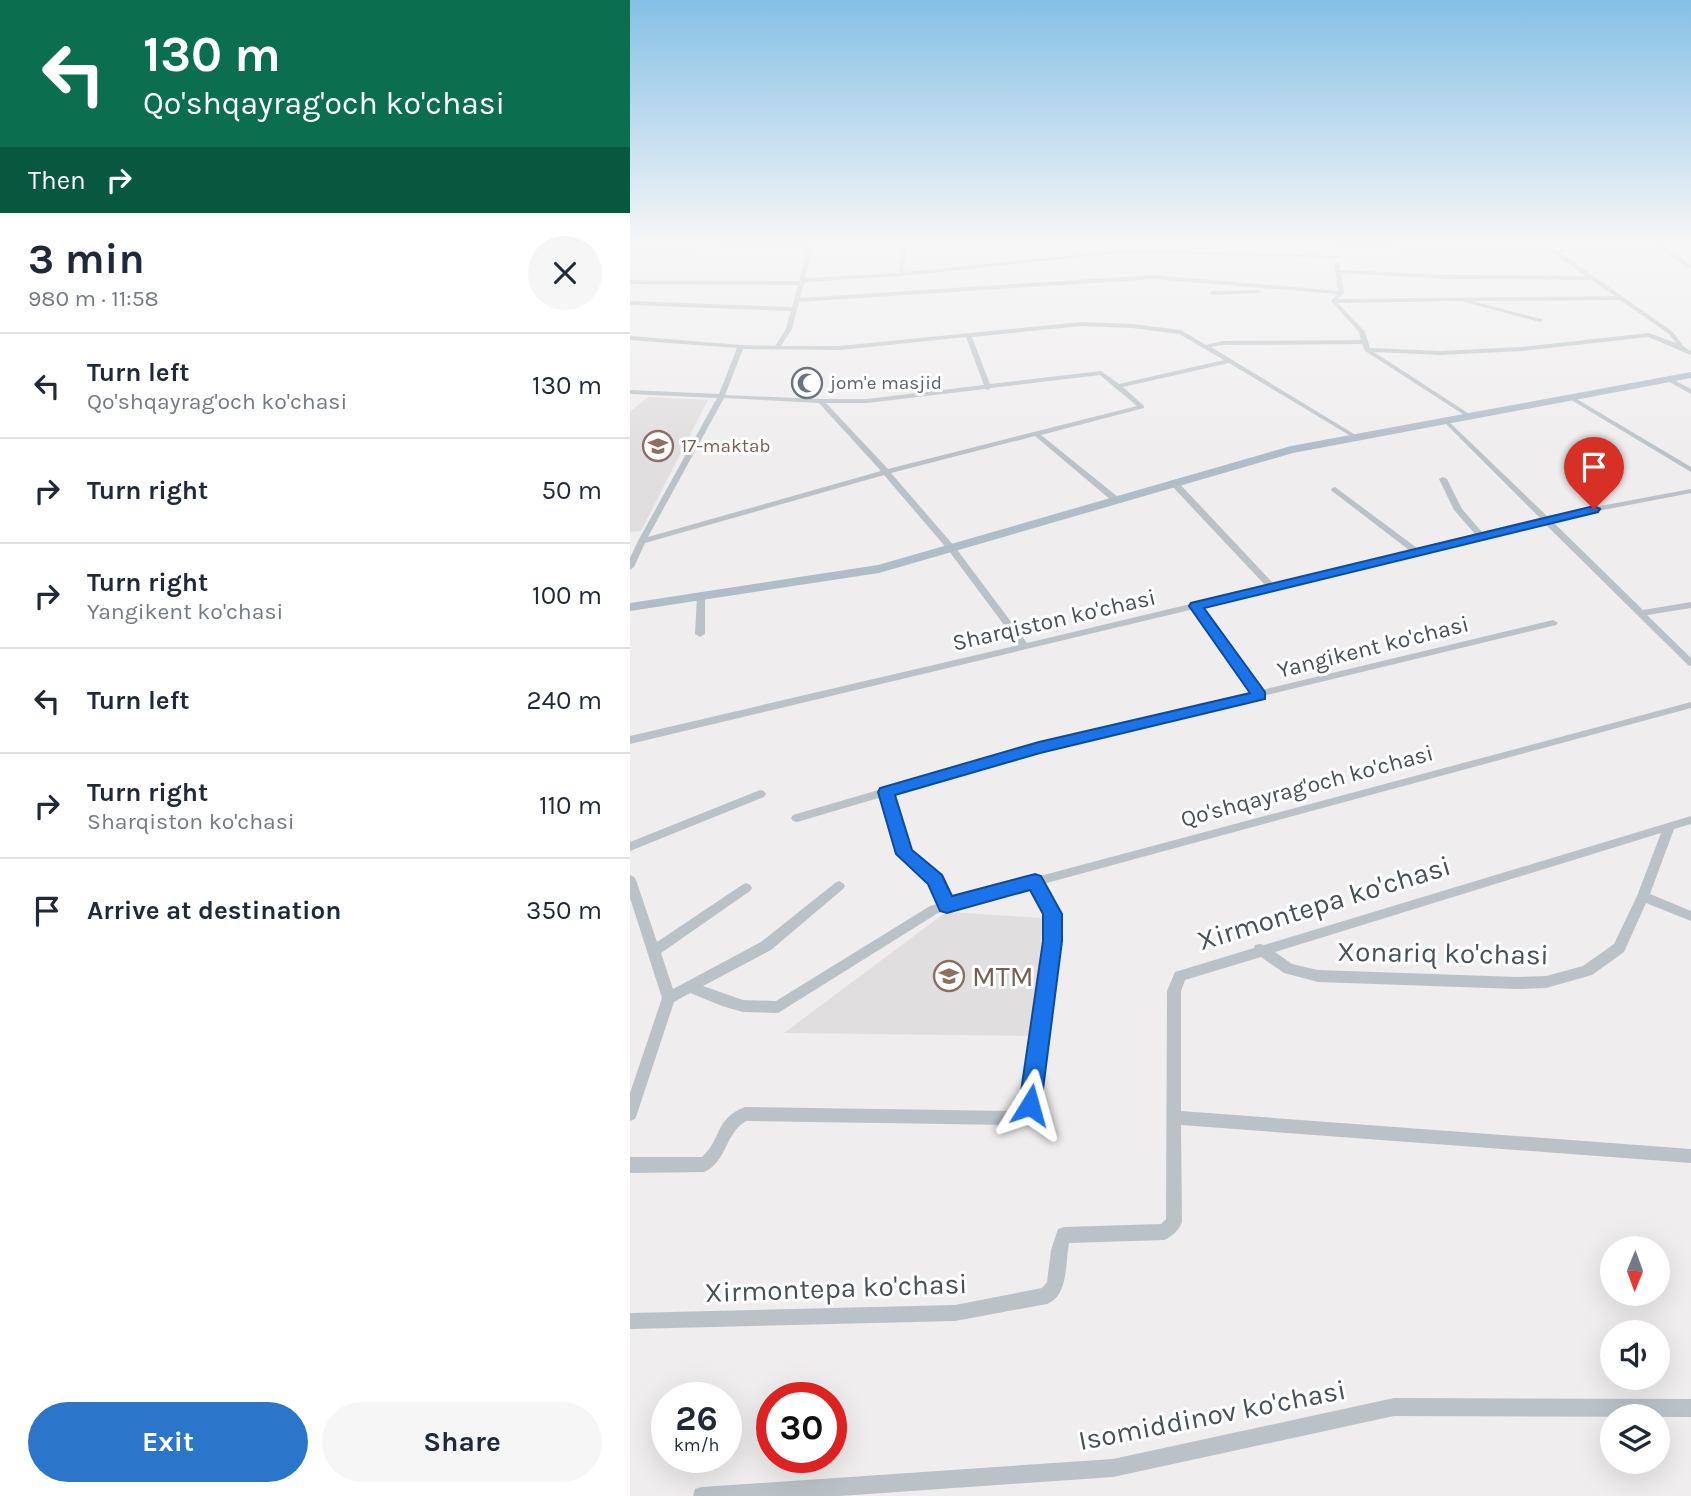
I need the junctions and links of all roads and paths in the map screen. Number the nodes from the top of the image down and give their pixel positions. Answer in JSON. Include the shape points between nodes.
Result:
{"nodes":[{"id":1,"x":794,"y":314,"type":"edge"},
{"id":2,"x":1346,"y":314,"type":"edge"},
{"id":3,"x":1514,"y":314,"type":"edge"},
{"id":4,"x":1645,"y":314,"type":"edge"},
{"id":5,"x":1539,"y":320,"type":"dead end"},
{"id":6,"x":968,"y":335,"type":"junction"},
{"id":7,"x":630,"y":338,"type":"edge"},
{"id":8,"x":1363,"y":342,"type":"junction"},
{"id":9,"x":1208,"y":346,"type":"junction"},
{"id":10,"x":741,"y":347,"type":"junction"},
{"id":11,"x":776,"y":348,"type":"junction"},
{"id":12,"x":1682,"y":348,"type":"junction"},
{"id":13,"x":1367,"y":350,"type":"junction"},
{"id":14,"x":1691,"y":353,"type":"edge"},
{"id":15,"x":1230,"y":361,"type":"junction"},
{"id":16,"x":1691,"y":375,"type":"edge"},
{"id":17,"x":1668,"y":379,"type":"junction"},
{"id":18,"x":1118,"y":386,"type":"junction"},
{"id":19,"x":988,"y":388,"type":"junction"},
{"id":20,"x":1691,"y":391,"type":"edge"},
{"id":21,"x":630,"y":392,"type":"edge"},
{"id":22,"x":721,"y":397,"type":"junction"},
{"id":23,"x":1570,"y":397,"type":"junction"},
{"id":24,"x":821,"y":401,"type":"junction"},
{"id":25,"x":1469,"y":416,"type":"junction"},
{"id":26,"x":1446,"y":420,"type":"junction"},
{"id":27,"x":1036,"y":434,"type":"junction"},
{"id":28,"x":1356,"y":437,"type":"junction"},
{"id":29,"x":1691,"y":470,"type":"edge"},
{"id":30,"x":886,"y":472,"type":"junction"},
{"id":31,"x":1443,"y":478,"type":"dead end"},
{"id":32,"x":1173,"y":482,"type":"junction"},
{"id":33,"x":1335,"y":489,"type":"dead end"},
{"id":34,"x":1691,"y":491,"type":"edge"},
{"id":35,"x":1115,"y":499,"type":"junction"},
{"id":36,"x":1545,"y":519,"type":"junction"},
{"id":37,"x":1480,"y":535,"type":"junction"},
{"id":38,"x":642,"y":541,"type":"junction"},
{"id":39,"x":952,"y":549,"type":"junction"},
{"id":40,"x":1415,"y":551,"type":"junction"},
{"id":41,"x":630,"y":567,"type":"edge"},
{"id":42,"x":1272,"y":587,"type":"junction"},
{"id":43,"x":701,"y":597,"type":"junction"},
{"id":44,"x":1691,"y":605,"type":"edge"},
{"id":45,"x":1196,"y":606,"type":"junction"},
{"id":46,"x":630,"y":607,"type":"edge"},
{"id":47,"x":1642,"y":613,"type":"junction"},
{"id":48,"x":1553,"y":622,"type":"dead end"},
{"id":49,"x":700,"y":634,"type":"dead end"},
{"id":50,"x":1025,"y":647,"type":"junction"},
{"id":51,"x":1691,"y":663,"type":"edge"},
{"id":52,"x":1260,"y":695,"type":"junction"},
{"id":53,"x":1691,"y":705,"type":"edge"},
{"id":54,"x":630,"y":740,"type":"edge"},
{"id":55,"x":886,"y":792,"type":"junction"},
{"id":56,"x":760,"y":794,"type":"dead end"},
{"id":57,"x":797,"y":818,"type":"dead end"},
{"id":58,"x":1691,"y":820,"type":"edge"},
{"id":59,"x":1669,"y":827,"type":"junction"},
{"id":60,"x":630,"y":847,"type":"edge"},
{"id":61,"x":630,"y":880,"type":"edge"},
{"id":62,"x":1035,"y":881,"type":"junction"},
{"id":63,"x":839,"y":886,"type":"dead end"},
{"id":64,"x":746,"y":888,"type":"dead end"},
{"id":65,"x":1643,"y":896,"type":"junction"},
{"id":66,"x":940,"y":907,"type":"junction"},
{"id":67,"x":1691,"y":916,"type":"edge"},
{"id":68,"x":1259,"y":949,"type":"junction"},
{"id":69,"x":654,"y":951,"type":"junction"},
{"id":70,"x":690,"y":987,"type":"junction"},
{"id":71,"x":669,"y":998,"type":"junction"},
{"id":72,"x":630,"y":1114,"type":"edge"},
{"id":73,"x":1174,"y":1117,"type":"junction"},
{"id":74,"x":1691,"y":1156,"type":"edge"},
{"id":75,"x":630,"y":1165,"type":"edge"},
{"id":76,"x":630,"y":1321,"type":"edge"},
{"id":77,"x":1691,"y":1408,"type":"edge"},
{"id":78,"x":702,"y":1496,"type":"edge"}],
"edges":[{"from":1,"to":11,"type":"street"},
{"from":2,"to":8,"type":"street","via":[[1362,332]]},
{"from":3,"to":5,"type":"street"},
{"from":4,"to":12,"type":"street","via":[[1671,333]]},
{"from":6,"to":9,"type":"street","via":[[1082,324],[1132,326],[1181,332]]},
{"from":6,"to":11,"type":"street","via":[[840,348]]},
{"from":6,"to":19,"type":"street"},
{"from":7,"to":10,"type":"street"},
{"from":8,"to":9,"type":"street"},
{"from":8,"to":13,"type":"street"},
{"from":9,"to":15,"type":"street"},
{"from":10,"to":11,"type":"street"},
{"from":10,"to":22,"type":"street"},
{"from":12,"to":13,"type":"street","via":[[1648,335],[1522,349]]},
{"from":12,"to":14,"type":"street"},
{"from":13,"to":25,"type":"street"},
{"from":15,"to":18,"type":"street"},
{"from":15,"to":28,"type":"street"},
{"from":16,"to":17,"type":"main road"},
{"from":17,"to":20,"type":"street"},
{"from":17,"to":23,"type":"main road"},
{"from":18,"to":19,"type":"street","via":[[1101,373]]},
{"from":18,"to":27,"type":"street","via":[[1142,407]]},
{"from":19,"to":24,"type":"street","via":[[867,401]]},
{"from":21,"to":22,"type":"street"},
{"from":22,"to":24,"type":"street"},
{"from":22,"to":38,"type":"street"},
{"from":23,"to":25,"type":"main road"},
{"from":23,"to":29,"type":"street"},
{"from":24,"to":30,"type":"street"},
{"from":25,"to":26,"type":"main road"},
{"from":26,"to":28,"type":"main road"},
{"from":26,"to":36,"type":"street"},
{"from":27,"to":30,"type":"street"},
{"from":27,"to":35,"type":"street"},
{"from":28,"to":32,"type":"main road"},
{"from":30,"to":38,"type":"street"},
{"from":30,"to":39,"type":"street"},
{"from":31,"to":37,"type":"street","via":[[1458,510]]},
{"from":32,"to":35,"type":"main road"},
{"from":32,"to":42,"type":"street"},
{"from":33,"to":40,"type":"street"},
{"from":34,"to":36,"type":"street","name":"Sharqiston ko'chasi"},
{"from":35,"to":39,"type":"main road"},
{"from":36,"to":37,"type":"street","name":"Sharqiston ko'chasi"},
{"from":36,"to":47,"type":"street"},
{"from":37,"to":40,"type":"street","name":"Sharqiston ko'chasi"},
{"from":38,"to":41,"type":"street"},
{"from":39,"to":43,"type":"main road","via":[[879,569]]},
{"from":39,"to":50,"type":"street"},
{"from":40,"to":42,"type":"street","name":"Sharqiston ko'chasi"},
{"from":42,"to":45,"type":"street","name":"Sharqiston ko'chasi"},
{"from":43,"to":46,"type":"main road"},
{"from":43,"to":49,"type":"street"},
{"from":44,"to":47,"type":"street"},
{"from":45,"to":50,"type":"street","name":"Sharqiston ko'chasi"},
{"from":45,"to":52,"type":"street"},
{"from":47,"to":51,"type":"street"},
{"from":48,"to":52,"type":"street","name":"Yangikent ko'chasi"},
{"from":50,"to":54,"type":"street","name":"Sharqiston ko'chasi"},
{"from":52,"to":55,"type":"street","name":"Yangikent ko'chasi","via":[[1039,747]]},
{"from":53,"to":62,"type":"street","name":"Qo'shqayrag'och ko'chasi"},
{"from":55,"to":57,"type":"street","name":"Yangikent ko'chasi"},
{"from":55,"to":66,"type":"street","via":[[904,854],[936,880]]},
{"from":56,"to":60,"type":"street"},
{"from":58,"to":59,"type":"street","name":"Xirmontepa ko'chasi"},
{"from":59,"to":65,"type":"street","name":"Xonariq ko'chasi"},
{"from":59,"to":68,"type":"street","name":"Xirmontepa ko'chasi"},
{"from":61,"to":69,"type":"street"},
{"from":62,"to":66,"type":"street","name":"Qo'shqayrag'och ko'chasi"},
{"from":62,"to":75,"type":"street","via":[[1054,923],[1027,1112],[1012,1118],[745,1114],[726,1128],[713,1156],[704,1164]]},
{"from":63,"to":70,"type":"street","via":[[766,946]]},
{"from":64,"to":69,"type":"street"},
{"from":65,"to":67,"type":"street"},
{"from":65,"to":68,"type":"street","name":"Xonariq ko'chasi","via":[[1619,948],[1587,971],[1546,982],[1318,976],[1289,969]]},
{"from":66,"to":70,"type":"street","name":"Qo'shqayrag'och ko'chasi","via":[[778,1007],[732,1006]]},
{"from":68,"to":73,"type":"street","name":"Xirmontepa ko'chasi","via":[[1188,972],[1176,982]]},
{"from":69,"to":71,"type":"street"},
{"from":70,"to":71,"type":"street"},
{"from":71,"to":72,"type":"street"},
{"from":73,"to":74,"type":"street"},
{"from":73,"to":76,"type":"street","name":"Xirmontepa ko'chasi","via":[[1170,1228],[1064,1235],[1056,1285],[1047,1296],[955,1313]]},
{"from":77,"to":78,"type":"street","name":"Isomiddinov ko'chasi","via":[[1394,1407],[1113,1468]]}]}
